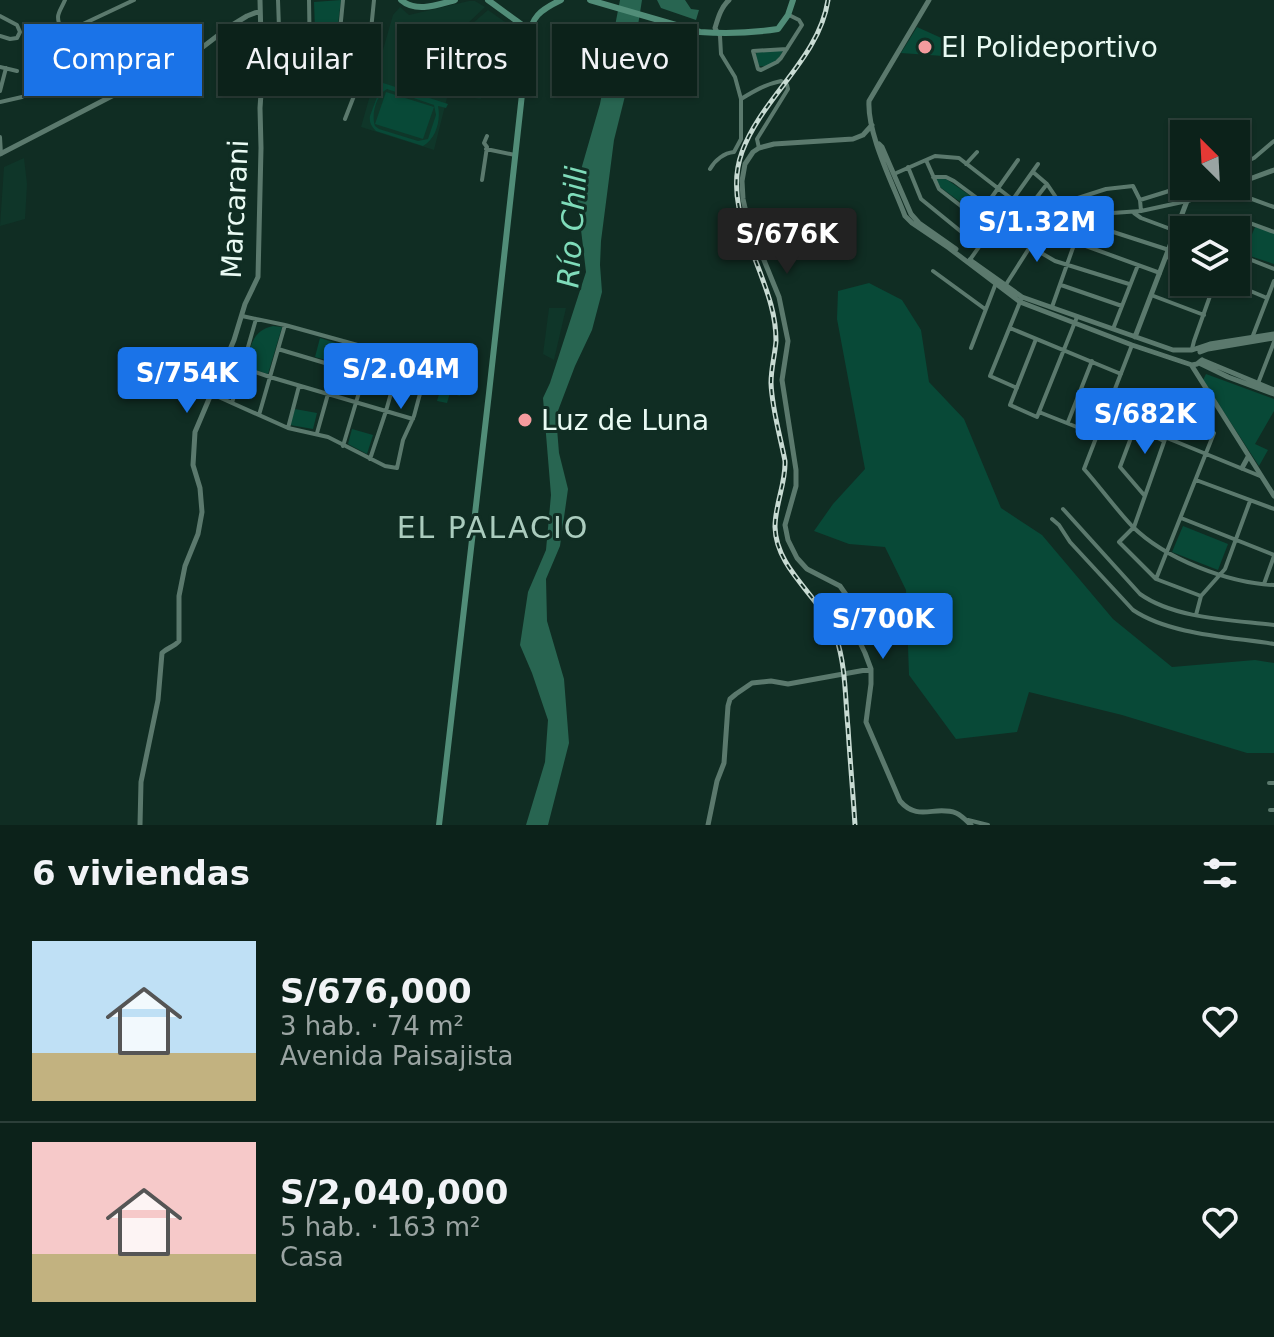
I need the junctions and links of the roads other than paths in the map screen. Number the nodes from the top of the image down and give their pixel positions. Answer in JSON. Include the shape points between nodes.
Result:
{"nodes":[{"id":1,"x":134,"y":0,"type":"edge"},
{"id":2,"x":260,"y":0,"type":"edge"},
{"id":3,"x":278,"y":0,"type":"edge"},
{"id":4,"x":309,"y":0,"type":"edge"},
{"id":5,"x":343,"y":0,"type":"edge"},
{"id":6,"x":374,"y":0,"type":"edge"},
{"id":7,"x":401,"y":0,"type":"edge"},
{"id":8,"x":455,"y":0,"type":"edge"},
{"id":9,"x":488,"y":0,"type":"edge"},
{"id":10,"x":561,"y":0,"type":"edge"},
{"id":11,"x":592,"y":0,"type":"edge"},
{"id":12,"x":793,"y":0,"type":"edge"},
{"id":13,"x":929,"y":0,"type":"edge"},
{"id":14,"x":66,"y":1,"type":"edge"},
{"id":15,"x":725,"y":2,"type":"edge"},
{"id":16,"x":260,"y":11,"type":"junction"},
{"id":17,"x":788,"y":15,"type":"junction"},
{"id":18,"x":0,"y":16,"type":"edge"},
{"id":19,"x":260,"y":24,"type":"edge"},
{"id":20,"x":279,"y":24,"type":"edge"},
{"id":21,"x":309,"y":24,"type":"edge"},
{"id":22,"x":341,"y":24,"type":"edge"},
{"id":23,"x":372,"y":24,"type":"edge"},
{"id":24,"x":521,"y":24,"type":"edge"},
{"id":25,"x":531,"y":24,"type":"edge"},
{"id":26,"x":718,"y":33,"type":"junction"},
{"id":27,"x":0,"y":36,"type":"edge"},
{"id":28,"x":787,"y":49,"type":"junction"},
{"id":29,"x":3,"y":68,"type":"edge"},
{"id":30,"x":17,"y":71,"type":"dead end"},
{"id":31,"x":0,"y":91,"type":"edge"},
{"id":32,"x":261,"y":96,"type":"edge"},
{"id":33,"x":354,"y":96,"type":"edge"},
{"id":34,"x":522,"y":96,"type":"edge"},
{"id":35,"x":22,"y":97,"type":"dead end"},
{"id":36,"x":741,"y":99,"type":"junction"},
{"id":37,"x":0,"y":102,"type":"edge"},
{"id":38,"x":345,"y":119,"type":"dead end"},
{"id":39,"x":872,"y":125,"type":"junction"},
{"id":40,"x":487,"y":136,"type":"dead end"},
{"id":41,"x":0,"y":137,"type":"edge"},
{"id":42,"x":860,"y":137,"type":"junction"},
{"id":43,"x":1274,"y":141,"type":"edge"},
{"id":44,"x":877,"y":143,"type":"junction"},
{"id":45,"x":759,"y":148,"type":"junction"},
{"id":46,"x":486,"y":149,"type":"junction"},
{"id":47,"x":977,"y":152,"type":"dead end"},
{"id":48,"x":0,"y":154,"type":"edge"},
{"id":49,"x":515,"y":155,"type":"junction"},
{"id":50,"x":926,"y":160,"type":"junction"},
{"id":51,"x":1018,"y":160,"type":"dead end"},
{"id":52,"x":1250,"y":160,"type":"edge"},
{"id":53,"x":966,"y":164,"type":"junction"},
{"id":54,"x":1038,"y":164,"type":"dead end"},
{"id":55,"x":908,"y":167,"type":"junction"},
{"id":56,"x":710,"y":169,"type":"dead end"},
{"id":57,"x":1274,"y":170,"type":"edge"},
{"id":58,"x":1033,"y":172,"type":"junction"},
{"id":59,"x":894,"y":174,"type":"junction"},
{"id":60,"x":933,"y":177,"type":"junction"},
{"id":61,"x":1250,"y":179,"type":"edge"},
{"id":62,"x":482,"y":180,"type":"dead end"},
{"id":63,"x":1047,"y":184,"type":"junction"},
{"id":64,"x":997,"y":188,"type":"junction"},
{"id":65,"x":1170,"y":191,"type":"edge"},
{"id":66,"x":1078,"y":198,"type":"dead end"},
{"id":67,"x":1250,"y":198,"type":"edge"},
{"id":68,"x":1013,"y":199,"type":"junction"},
{"id":69,"x":1140,"y":200,"type":"junction"},
{"id":70,"x":1189,"y":201,"type":"joint"},
{"id":71,"x":985,"y":204,"type":"junction"},
{"id":72,"x":1274,"y":207,"type":"edge"},
{"id":73,"x":1027,"y":210,"type":"junction"},
{"id":74,"x":1141,"y":211,"type":"junction"},
{"id":75,"x":1132,"y":212,"type":"junction"},
{"id":76,"x":1096,"y":214,"type":"junction"},
{"id":77,"x":1181,"y":216,"type":"edge"},
{"id":78,"x":976,"y":218,"type":"junction"},
{"id":79,"x":1072,"y":221,"type":"junction"},
{"id":80,"x":1250,"y":223,"type":"edge"},
{"id":81,"x":1044,"y":225,"type":"junction"},
{"id":82,"x":1170,"y":229,"type":"edge"},
{"id":83,"x":1053,"y":231,"type":"junction"},
{"id":84,"x":1274,"y":232,"type":"edge"},
{"id":85,"x":965,"y":235,"type":"junction"},
{"id":86,"x":1075,"y":242,"type":"junction"},
{"id":87,"x":980,"y":246,"type":"junction"},
{"id":88,"x":1031,"y":247,"type":"junction"},
{"id":89,"x":1170,"y":248,"type":"edge"},
{"id":90,"x":1168,"y":254,"type":"junction"},
{"id":91,"x":1250,"y":260,"type":"edge"},
{"id":92,"x":969,"y":261,"type":"junction"},
{"id":93,"x":1067,"y":265,"type":"junction"},
{"id":94,"x":1138,"y":265,"type":"junction"},
{"id":95,"x":1274,"y":269,"type":"edge"},
{"id":96,"x":933,"y":271,"type":"dead end"},
{"id":97,"x":1160,"y":273,"type":"junction"},
{"id":98,"x":1274,"y":281,"type":"edge"},
{"id":99,"x":996,"y":282,"type":"junction"},
{"id":100,"x":1129,"y":284,"type":"junction"},
{"id":101,"x":1061,"y":285,"type":"junction"},
{"id":102,"x":1005,"y":286,"type":"junction"},
{"id":103,"x":1250,"y":291,"type":"edge"},
{"id":104,"x":1151,"y":295,"type":"junction"},
{"id":105,"x":1210,"y":296,"type":"edge"},
{"id":106,"x":1267,"y":298,"type":"junction"},
{"id":107,"x":1021,"y":300,"type":"junction"},
{"id":108,"x":1122,"y":306,"type":"junction"},
{"id":109,"x":985,"y":309,"type":"junction"},
{"id":110,"x":1051,"y":311,"type":"junction"},
{"id":111,"x":1204,"y":315,"type":"junction"},
{"id":112,"x":242,"y":316,"type":"junction"},
{"id":113,"x":256,"y":319,"type":"junction"},
{"id":114,"x":1075,"y":320,"type":"junction"},
{"id":115,"x":285,"y":325,"type":"junction"},
{"id":116,"x":1010,"y":328,"type":"junction"},
{"id":117,"x":1113,"y":329,"type":"junction"},
{"id":118,"x":1135,"y":337,"type":"junction"},
{"id":119,"x":1274,"y":338,"type":"edge"},
{"id":120,"x":1036,"y":339,"type":"junction"},
{"id":121,"x":1252,"y":340,"type":"junction"},
{"id":122,"x":343,"y":341,"type":"junction"},
{"id":123,"x":1132,"y":345,"type":"junction"},
{"id":124,"x":971,"y":348,"type":"dead end"},
{"id":125,"x":278,"y":349,"type":"junction"},
{"id":126,"x":372,"y":349,"type":"junction"},
{"id":127,"x":1064,"y":350,"type":"junction"},
{"id":128,"x":1194,"y":350,"type":"junction"},
{"id":129,"x":402,"y":354,"type":"junction"},
{"id":130,"x":1092,"y":361,"type":"junction"},
{"id":131,"x":1196,"y":363,"type":"junction"},
{"id":132,"x":335,"y":366,"type":"junction"},
{"id":133,"x":243,"y":368,"type":"junction"},
{"id":134,"x":1121,"y":374,"type":"junction"},
{"id":135,"x":270,"y":377,"type":"junction"},
{"id":136,"x":299,"y":386,"type":"junction"},
{"id":137,"x":1257,"y":386,"type":"junction"},
{"id":138,"x":1017,"y":388,"type":"junction"},
{"id":139,"x":1115,"y":390,"type":"junction"},
{"id":140,"x":1274,"y":392,"type":"edge"},
{"id":141,"x":212,"y":394,"type":"junction"},
{"id":142,"x":328,"y":394,"type":"junction"},
{"id":143,"x":232,"y":403,"type":"junction"},
{"id":144,"x":356,"y":403,"type":"junction"},
{"id":145,"x":1144,"y":403,"type":"junction"},
{"id":146,"x":386,"y":411,"type":"junction"},
{"id":147,"x":1038,"y":414,"type":"junction"},
{"id":148,"x":259,"y":415,"type":"junction"},
{"id":149,"x":413,"y":419,"type":"junction"},
{"id":150,"x":1068,"y":422,"type":"junction"},
{"id":151,"x":1134,"y":427,"type":"junction"},
{"id":152,"x":288,"y":428,"type":"junction"},
{"id":153,"x":317,"y":433,"type":"junction"},
{"id":154,"x":1214,"y":433,"type":"dead end"},
{"id":155,"x":1097,"y":435,"type":"junction"},
{"id":156,"x":1166,"y":440,"type":"junction"},
{"id":157,"x":343,"y":446,"type":"junction"},
{"id":158,"x":1206,"y":453,"type":"junction"},
{"id":159,"x":1249,"y":456,"type":"junction"},
{"id":160,"x":370,"y":459,"type":"junction"},
{"id":161,"x":1242,"y":468,"type":"junction"},
{"id":162,"x":1262,"y":477,"type":"junction"},
{"id":163,"x":1196,"y":480,"type":"junction"},
{"id":164,"x":1145,"y":496,"type":"junction"},
{"id":165,"x":1274,"y":496,"type":"edge"},
{"id":166,"x":1250,"y":501,"type":"junction"},
{"id":167,"x":1063,"y":509,"type":"dead end"},
{"id":168,"x":1274,"y":509,"type":"edge"},
{"id":169,"x":1181,"y":518,"type":"junction"},
{"id":170,"x":1052,"y":519,"type":"dead end"},
{"id":171,"x":1134,"y":527,"type":"junction"},
{"id":172,"x":1236,"y":540,"type":"junction"},
{"id":173,"x":1167,"y":553,"type":"junction"},
{"id":174,"x":1274,"y":555,"type":"edge"},
{"id":175,"x":1221,"y":575,"type":"junction"},
{"id":176,"x":1156,"y":579,"type":"junction"},
{"id":177,"x":1264,"y":584,"type":"junction"},
{"id":178,"x":1274,"y":585,"type":"edge"},
{"id":179,"x":1201,"y":596,"type":"junction"},
{"id":180,"x":1196,"y":615,"type":"junction"},
{"id":181,"x":1274,"y":625,"type":"edge"},
{"id":182,"x":1274,"y":644,"type":"edge"},
{"id":183,"x":871,"y":669,"type":"junction"},
{"id":184,"x":965,"y":819,"type":"junction"},
{"id":185,"x":140,"y":825,"type":"edge"},
{"id":186,"x":439,"y":825,"type":"edge"},
{"id":187,"x":708,"y":825,"type":"edge"},
{"id":188,"x":971,"y":825,"type":"edge"},
{"id":189,"x":988,"y":825,"type":"edge"}],
"edges":[{"from":1,"to":14,"type":"street","via":[[66,32],[57,19]]},
{"from":2,"to":16,"type":"main road","name":"Marcarani"},
{"from":3,"to":20,"type":"street"},
{"from":4,"to":21,"type":"street"},
{"from":5,"to":22,"type":"street"},
{"from":6,"to":23,"type":"street"},
{"from":7,"to":8,"type":"main road","via":[[418,8]]},
{"from":9,"to":24,"type":"main road"},
{"from":10,"to":25,"type":"main road"},
{"from":11,"to":26,"type":"main road"},
{"from":12,"to":17,"type":"main road"},
{"from":13,"to":39,"type":"main road","via":[[869,101]]},
{"from":15,"to":26,"type":"main road","via":[[715,28]]},
{"from":16,"to":19,"type":"main road","name":"Marcarani"},
{"from":16,"to":48,"type":"main road","via":[[195,53]]},
{"from":17,"to":26,"type":"main road","via":[[778,29]]},
{"from":17,"to":28,"type":"street","via":[[802,25]]},
{"from":18,"to":27,"type":"street","via":[[20,32],[17,38]]},
{"from":26,"to":36,"type":"street","via":[[721,54]]},
{"from":28,"to":28,"type":"street","via":[[753,51],[758,69],[777,62]]},
{"from":29,"to":30,"type":"street"},
{"from":29,"to":31,"type":"street"},
{"from":32,"to":112,"type":"main road","name":"Marcarani","via":[[258,277]]},
{"from":33,"to":38,"type":"street"},
{"from":34,"to":49,"type":"main road"},
{"from":35,"to":37,"type":"street"},
{"from":36,"to":45,"type":"street","via":[[772,83],[787,85],[757,139]]},
{"from":36,"to":56,"type":"street","via":[[741,139],[734,152]]},
{"from":39,"to":42,"type":"main road"},
{"from":39,"to":44,"type":"main road"},
{"from":40,"to":46,"type":"street"},
{"from":41,"to":48,"type":"street"},
{"from":42,"to":44,"type":"main road"},
{"from":42,"to":45,"type":"main road"},
{"from":43,"to":52,"type":"street"},
{"from":44,"to":59,"type":"main road"},
{"from":44,"to":92,"type":"main road","via":[[905,216]]},
{"from":45,"to":183,"type":"main road","via":[[745,164],[743,199],[787,331],[782,380],[796,470],[785,525],[788,540],[807,569],[840,586],[847,596]]},
{"from":46,"to":49,"type":"street"},
{"from":46,"to":62,"type":"street"},
{"from":47,"to":53,"type":"street"},
{"from":49,"to":186,"type":"main road"},
{"from":50,"to":53,"type":"street","via":[[945,156]]},
{"from":50,"to":55,"type":"street"},
{"from":50,"to":60,"type":"street"},
{"from":51,"to":64,"type":"street"},
{"from":53,"to":64,"type":"street"},
{"from":54,"to":58,"type":"street"},
{"from":55,"to":59,"type":"street"},
{"from":55,"to":85,"type":"street","via":[[921,199]]},
{"from":57,"to":61,"type":"main road"},
{"from":58,"to":63,"type":"street"},
{"from":58,"to":68,"type":"street"},
{"from":59,"to":92,"type":"main road","via":[[911,214]]},
{"from":60,"to":71,"type":"street","via":[[954,181]]},
{"from":60,"to":78,"type":"street","via":[[939,189]]},
{"from":63,"to":73,"type":"street"},
{"from":63,"to":79,"type":"street"},
{"from":64,"to":68,"type":"street"},
{"from":64,"to":71,"type":"street"},
{"from":65,"to":69,"type":"street"},
{"from":66,"to":69,"type":"street","via":[[1133,186]]},
{"from":67,"to":72,"type":"street"},
{"from":68,"to":73,"type":"street"},
{"from":68,"to":87,"type":"street"},
{"from":69,"to":74,"type":"street"},
{"from":70,"to":74,"type":"street"},
{"from":70,"to":77,"type":"main road"},
{"from":71,"to":78,"type":"street"},
{"from":73,"to":81,"type":"street"},
{"from":74,"to":75,"type":"street"},
{"from":75,"to":76,"type":"street"},
{"from":75,"to":82,"type":"street"},
{"from":76,"to":79,"type":"street"},
{"from":76,"to":90,"type":"street","via":[[1104,229]]},
{"from":78,"to":85,"type":"street"},
{"from":79,"to":83,"type":"street"},
{"from":80,"to":84,"type":"street"},
{"from":81,"to":83,"type":"street"},
{"from":81,"to":88,"type":"street"},
{"from":83,"to":86,"type":"street"},
{"from":85,"to":87,"type":"street"},
{"from":86,"to":93,"type":"street"},
{"from":86,"to":94,"type":"street"},
{"from":87,"to":92,"type":"street"},
{"from":88,"to":93,"type":"street"},
{"from":88,"to":102,"type":"street"},
{"from":89,"to":90,"type":"main road"},
{"from":90,"to":97,"type":"main road"},
{"from":91,"to":95,"type":"street"},
{"from":92,"to":99,"type":"main road"},
{"from":93,"to":100,"type":"street"},
{"from":93,"to":101,"type":"street"},
{"from":94,"to":97,"type":"street"},
{"from":94,"to":100,"type":"street"},
{"from":96,"to":109,"type":"street"},
{"from":97,"to":104,"type":"main road"},
{"from":98,"to":106,"type":"street"},
{"from":99,"to":102,"type":"main road"},
{"from":99,"to":107,"type":"main road"},
{"from":99,"to":109,"type":"street"},
{"from":100,"to":108,"type":"street"},
{"from":101,"to":108,"type":"street"},
{"from":101,"to":110,"type":"street"},
{"from":102,"to":107,"type":"main road"},
{"from":103,"to":106,"type":"street"},
{"from":104,"to":111,"type":"street"},
{"from":104,"to":118,"type":"main road"},
{"from":105,"to":111,"type":"street"},
{"from":106,"to":121,"type":"street"},
{"from":107,"to":110,"type":"main road"},
{"from":107,"to":116,"type":"street"},
{"from":108,"to":117,"type":"street"},
{"from":109,"to":124,"type":"street"},
{"from":110,"to":114,"type":"main road"},
{"from":111,"to":128,"type":"street"},
{"from":112,"to":113,"type":"street"},
{"from":112,"to":141,"type":"main road","name":"Marcarani"},
{"from":113,"to":115,"type":"street"},
{"from":113,"to":133,"type":"street"},
{"from":114,"to":117,"type":"main road"},
{"from":114,"to":123,"type":"main road"},
{"from":114,"to":127,"type":"street"},
{"from":115,"to":122,"type":"street"},
{"from":115,"to":125,"type":"street"},
{"from":116,"to":120,"type":"street"},
{"from":116,"to":138,"type":"street","via":[[990,376]]},
{"from":117,"to":118,"type":"main road"},
{"from":118,"to":123,"type":"main road"},
{"from":118,"to":128,"type":"main road","via":[[1173,350]]},
{"from":119,"to":121,"type":"main road"},
{"from":119,"to":137,"type":"street"},
{"from":120,"to":127,"type":"street"},
{"from":120,"to":138,"type":"street"},
{"from":121,"to":128,"type":"main road"},
{"from":122,"to":126,"type":"street"},
{"from":122,"to":132,"type":"street"},
{"from":123,"to":131,"type":"main road"},
{"from":123,"to":134,"type":"street"},
{"from":125,"to":132,"type":"street"},
{"from":125,"to":135,"type":"street"},
{"from":126,"to":129,"type":"street"},
{"from":126,"to":144,"type":"street"},
{"from":127,"to":130,"type":"street"},
{"from":127,"to":147,"type":"street"},
{"from":128,"to":131,"type":"main road"},
{"from":128,"to":131,"type":"main road","via":[[1186,355]]},
{"from":129,"to":146,"type":"street"},
{"from":129,"to":149,"type":"street","via":[[416,356],[421,390]]},
{"from":130,"to":134,"type":"street"},
{"from":130,"to":150,"type":"street"},
{"from":131,"to":137,"type":"main road"},
{"from":131,"to":159,"type":"main road"},
{"from":132,"to":142,"type":"street"},
{"from":133,"to":135,"type":"street"},
{"from":133,"to":143,"type":"street"},
{"from":134,"to":139,"type":"street"},
{"from":135,"to":136,"type":"street"},
{"from":135,"to":148,"type":"street"},
{"from":136,"to":142,"type":"street"},
{"from":136,"to":152,"type":"street"},
{"from":137,"to":140,"type":"main road"},
{"from":138,"to":147,"type":"street","via":[[1010,405]]},
{"from":139,"to":145,"type":"street"},
{"from":139,"to":155,"type":"street"},
{"from":141,"to":143,"type":"street"},
{"from":141,"to":185,"type":"main road","name":"Marcarani","via":[[195,432],[193,465],[202,512],[179,596],[179,641],[162,653],[141,782]]},
{"from":142,"to":144,"type":"street"},
{"from":142,"to":153,"type":"street"},
{"from":143,"to":148,"type":"street"},
{"from":144,"to":146,"type":"street"},
{"from":144,"to":157,"type":"street"},
{"from":145,"to":151,"type":"street"},
{"from":145,"to":156,"type":"street","via":[[1168,418]]},
{"from":146,"to":149,"type":"street"},
{"from":146,"to":160,"type":"street"},
{"from":147,"to":150,"type":"street"},
{"from":148,"to":152,"type":"street"},
{"from":149,"to":160,"type":"street","via":[[397,468]]},
{"from":150,"to":155,"type":"street"},
{"from":151,"to":156,"type":"street"},
{"from":151,"to":164,"type":"street","via":[[1120,467]]},
{"from":152,"to":153,"type":"street"},
{"from":153,"to":157,"type":"street"},
{"from":154,"to":158,"type":"street"},
{"from":155,"to":171,"type":"street","via":[[1084,469]]},
{"from":156,"to":158,"type":"street"},
{"from":156,"to":164,"type":"street"},
{"from":157,"to":160,"type":"street"},
{"from":158,"to":161,"type":"street"},
{"from":158,"to":163,"type":"street"},
{"from":159,"to":161,"type":"main road"},
{"from":159,"to":162,"type":"main road"},
{"from":161,"to":162,"type":"street"},
{"from":162,"to":165,"type":"main road"},
{"from":163,"to":166,"type":"street"},
{"from":163,"to":169,"type":"street"},
{"from":164,"to":171,"type":"street"},
{"from":166,"to":168,"type":"street"},
{"from":166,"to":172,"type":"street"},
{"from":167,"to":180,"type":"street","via":[[1140,594]]},
{"from":169,"to":172,"type":"street"},
{"from":169,"to":173,"type":"street"},
{"from":170,"to":182,"type":"street","via":[[1141,615],[1199,633]]},
{"from":171,"to":173,"type":"street"},
{"from":171,"to":176,"type":"street","via":[[1119,542]]},
{"from":172,"to":174,"type":"street"},
{"from":172,"to":175,"type":"street"},
{"from":173,"to":175,"type":"street"},
{"from":173,"to":176,"type":"street"},
{"from":174,"to":177,"type":"street"},
{"from":175,"to":177,"type":"street"},
{"from":175,"to":179,"type":"street"},
{"from":176,"to":179,"type":"street"},
{"from":177,"to":178,"type":"street"},
{"from":179,"to":180,"type":"street"},
{"from":180,"to":181,"type":"street"},
{"from":183,"to":184,"type":"main road","via":[[866,722],[900,801],[914,811],[956,813]]},
{"from":183,"to":187,"type":"main road","via":[[788,684],[752,683],[730,699],[724,763]]},
{"from":184,"to":188,"type":"main road"},
{"from":184,"to":189,"type":"street"}]}
